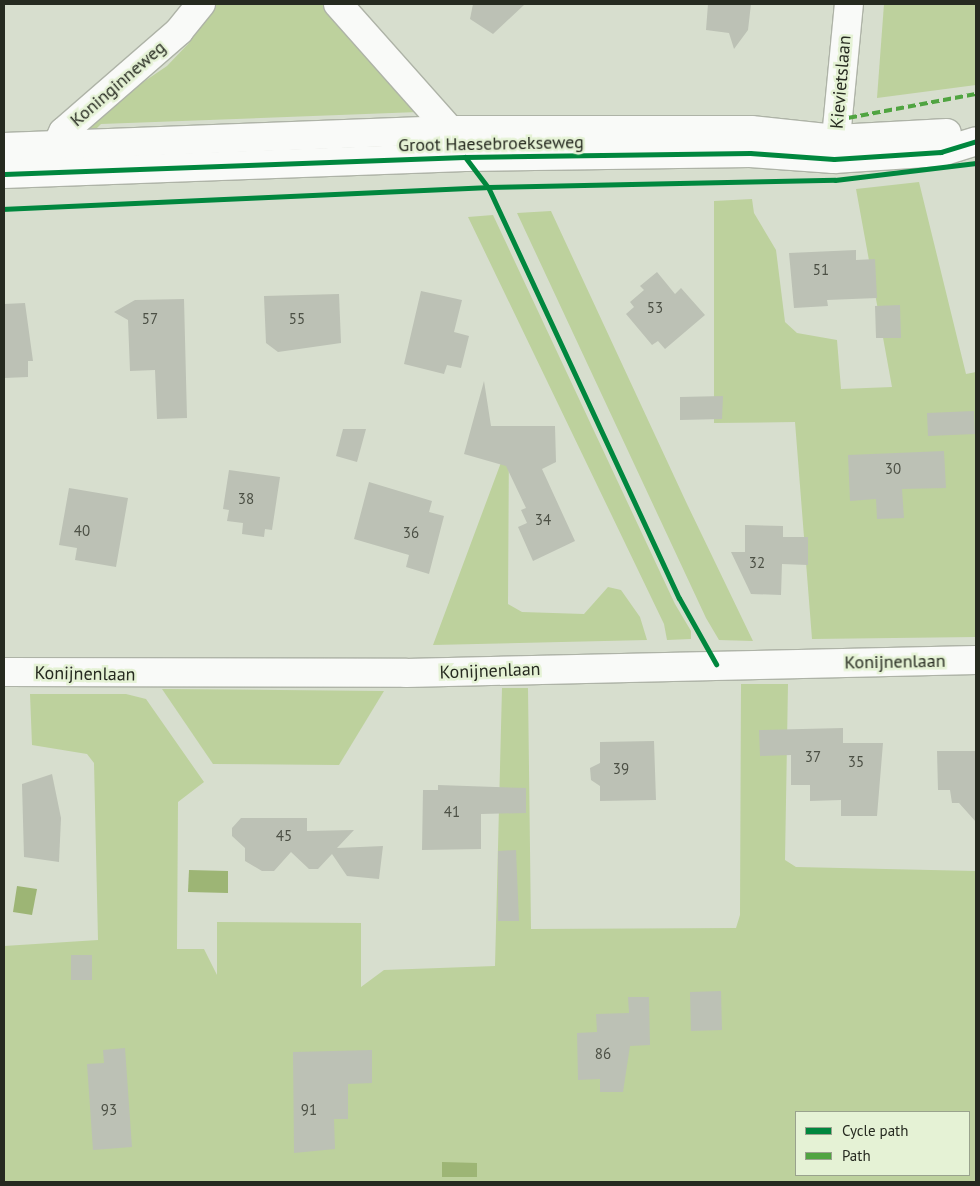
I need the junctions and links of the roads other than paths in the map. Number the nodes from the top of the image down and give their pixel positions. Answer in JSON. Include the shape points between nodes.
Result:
{"nodes":[{"id":1,"x":201,"y":4,"type":"edge"},
{"id":2,"x":338,"y":4,"type":"edge"},
{"id":3,"x":849,"y":4,"type":"edge"},
{"id":4,"x":450,"y":130,"type":"junction"},
{"id":5,"x":976,"y":131,"type":"edge"},
{"id":6,"x":976,"y":141,"type":"edge"},
{"id":7,"x":4,"y":147,"type":"edge"},
{"id":8,"x":835,"y":149,"type":"junction"},
{"id":9,"x":465,"y":157,"type":"junction"},
{"id":10,"x":56,"y":159,"type":"junction"},
{"id":11,"x":4,"y":174,"type":"edge"},
{"id":12,"x":976,"y":660,"type":"edge"},
{"id":13,"x":4,"y":672,"type":"edge"}],
"edges":[{"from":1,"to":10,"type":"street","name":"Koninginneweg","via":[[173,37],[63,132]]},
{"from":2,"to":4,"type":"street"},
{"from":3,"to":8,"type":"street","name":"Kievietslaan"},
{"from":4,"to":8,"type":"street","name":"Groot Haesebroekseweg","via":[[751,130]]},
{"from":4,"to":9,"type":"street"},
{"from":4,"to":10,"type":"street","name":"Groot Haesebroekseweg"},
{"from":5,"to":8,"type":"street","name":"Groot Haesebroekseweg"},
{"from":6,"to":8,"type":"street","name":"Groot Haesebroekseweg","via":[[941,152]]},
{"from":7,"to":10,"type":"street","name":"Groot Haesebroekseweg"},
{"from":8,"to":9,"type":"street","name":"Groot Haesebroekseweg"},
{"from":9,"to":10,"type":"street","name":"Groot Haesebroekseweg"},
{"from":10,"to":11,"type":"street","name":"Groot Haesebroekseweg"},
{"from":12,"to":13,"type":"street","name":"Konijnenlaan","via":[[406,673]]}]}
